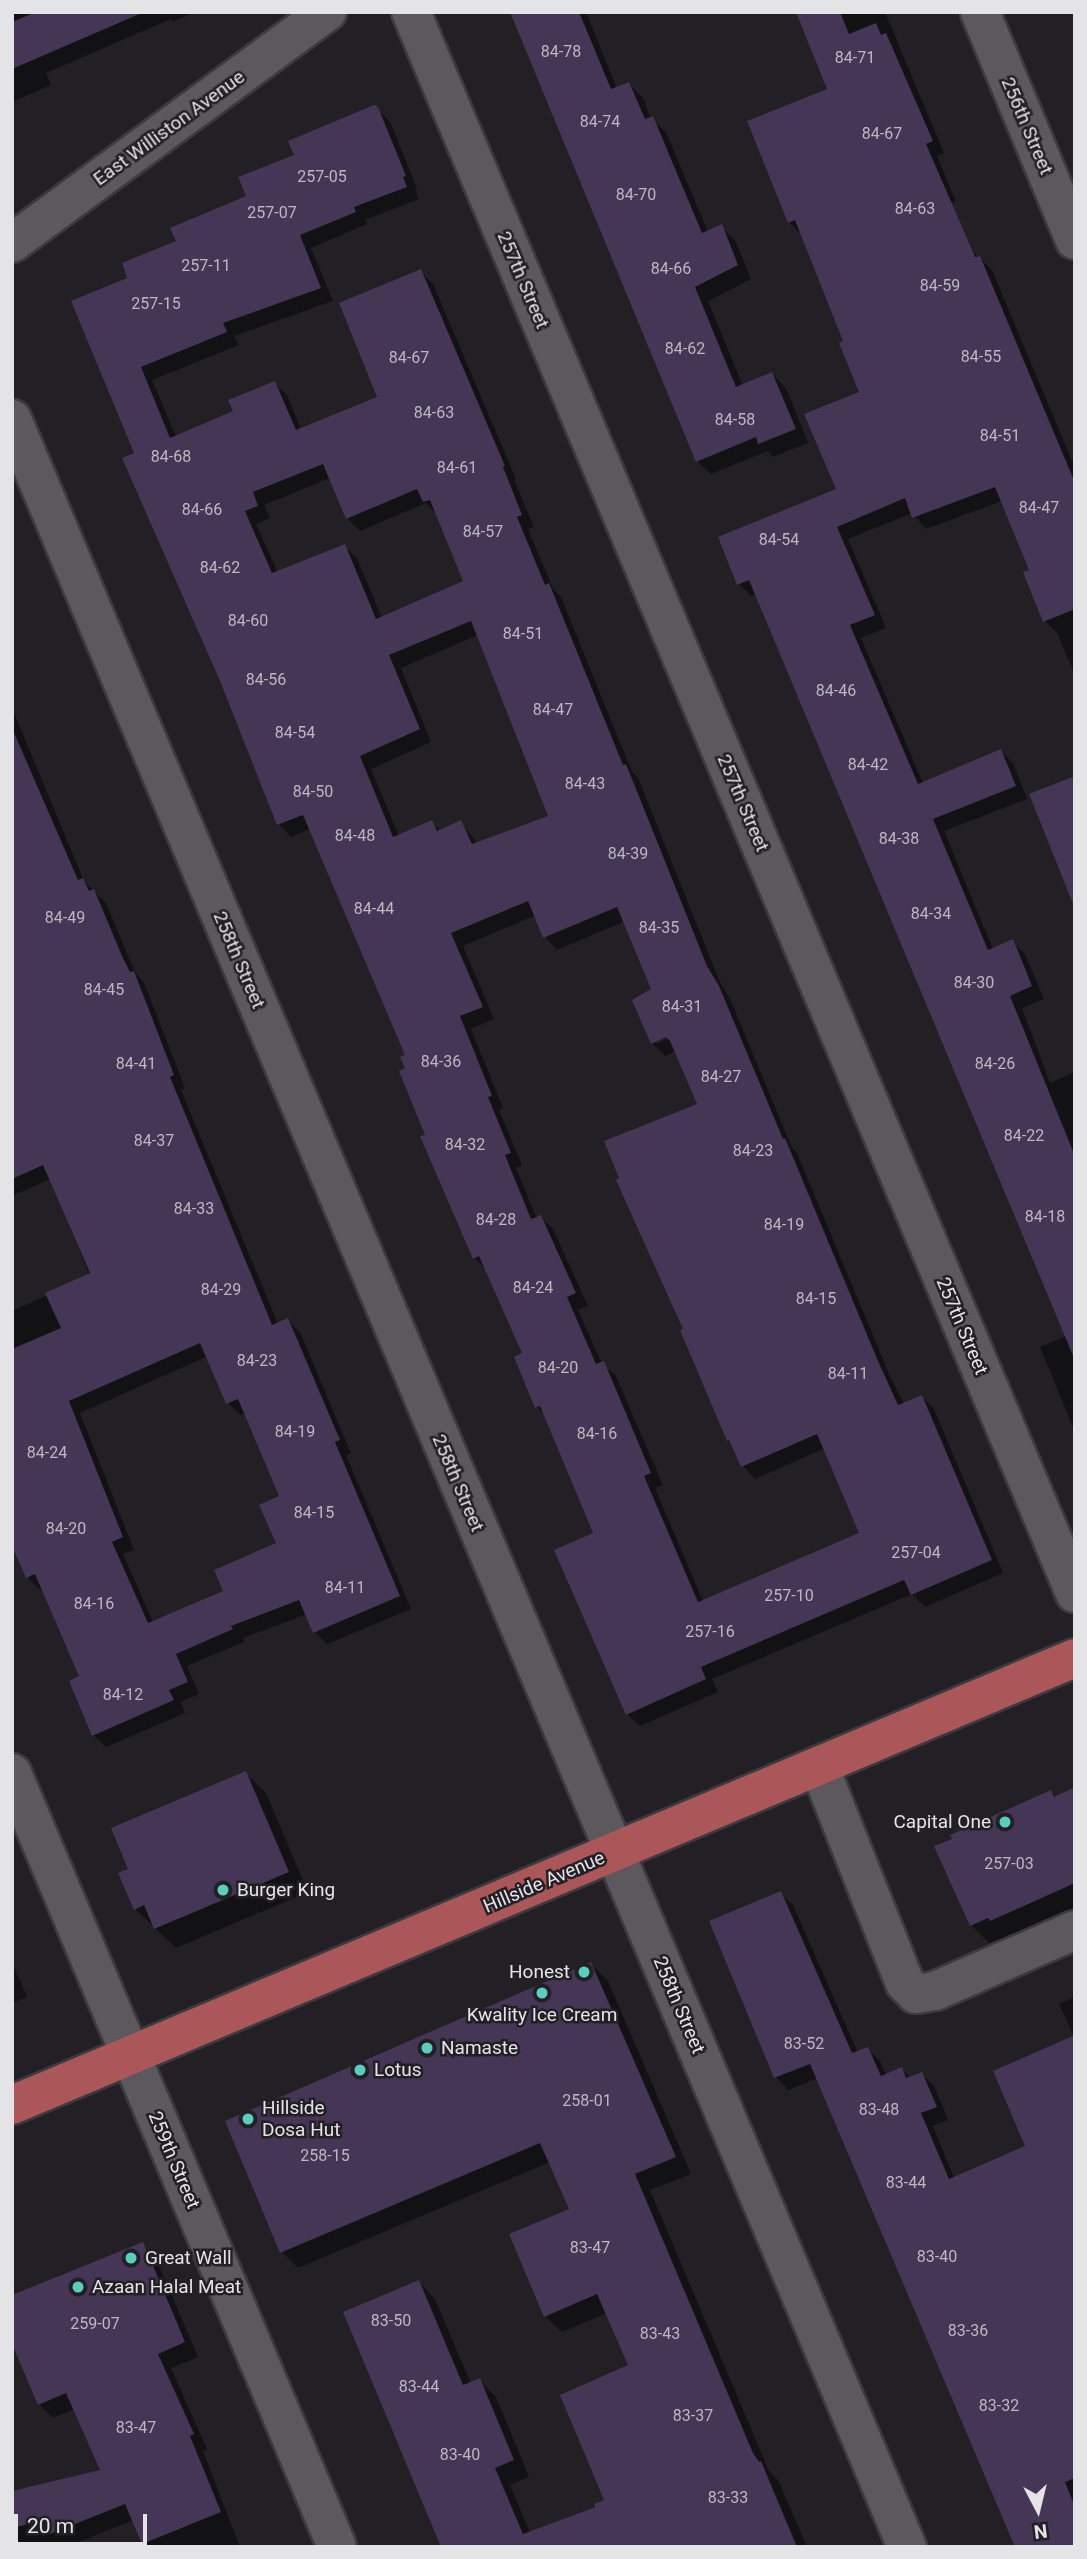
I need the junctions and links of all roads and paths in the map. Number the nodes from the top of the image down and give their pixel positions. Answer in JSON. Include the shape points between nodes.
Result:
{"nodes":[{"id":1,"x":327,"y":12,"type":"edge"},
{"id":2,"x":411,"y":12,"type":"edge"},
{"id":3,"x":979,"y":12,"type":"edge"},
{"id":4,"x":1075,"y":240,"type":"edge"},
{"id":5,"x":12,"y":243,"type":"edge"},
{"id":6,"x":12,"y":419,"type":"edge"},
{"id":7,"x":1075,"y":1593,"type":"edge"},
{"id":8,"x":1075,"y":1658,"type":"edge"},
{"id":9,"x":818,"y":1766,"type":"junction"},
{"id":10,"x":12,"y":1773,"type":"edge"},
{"id":11,"x":615,"y":1852,"type":"junction"},
{"id":12,"x":1075,"y":1930,"type":"edge"},
{"id":13,"x":130,"y":2055,"type":"junction"},
{"id":14,"x":12,"y":2105,"type":"edge"},
{"id":15,"x":337,"y":2547,"type":"edge"},
{"id":16,"x":906,"y":2547,"type":"edge"}],
"edges":[{"from":1,"to":5,"type":"street","name":"East Williston Avenue"},
{"from":2,"to":7,"type":"street","name":"257th Street"},
{"from":3,"to":4,"type":"street","name":"256th Street"},
{"from":6,"to":11,"type":"street","name":"258th Street"},
{"from":8,"to":9,"type":"main road","name":"Hillside Avenue"},
{"from":9,"to":11,"type":"main road","name":"Hillside Avenue"},
{"from":9,"to":12,"type":"street","via":[[905,1983],[916,1994],[934,1991]]},
{"from":10,"to":13,"type":"street","name":"259th Street"},
{"from":11,"to":13,"type":"main road","name":"Hillside Avenue"},
{"from":11,"to":16,"type":"street","name":"258th Street"},
{"from":13,"to":14,"type":"main road","name":"Hillside Avenue"},
{"from":13,"to":15,"type":"street","name":"259th Street"}]}
